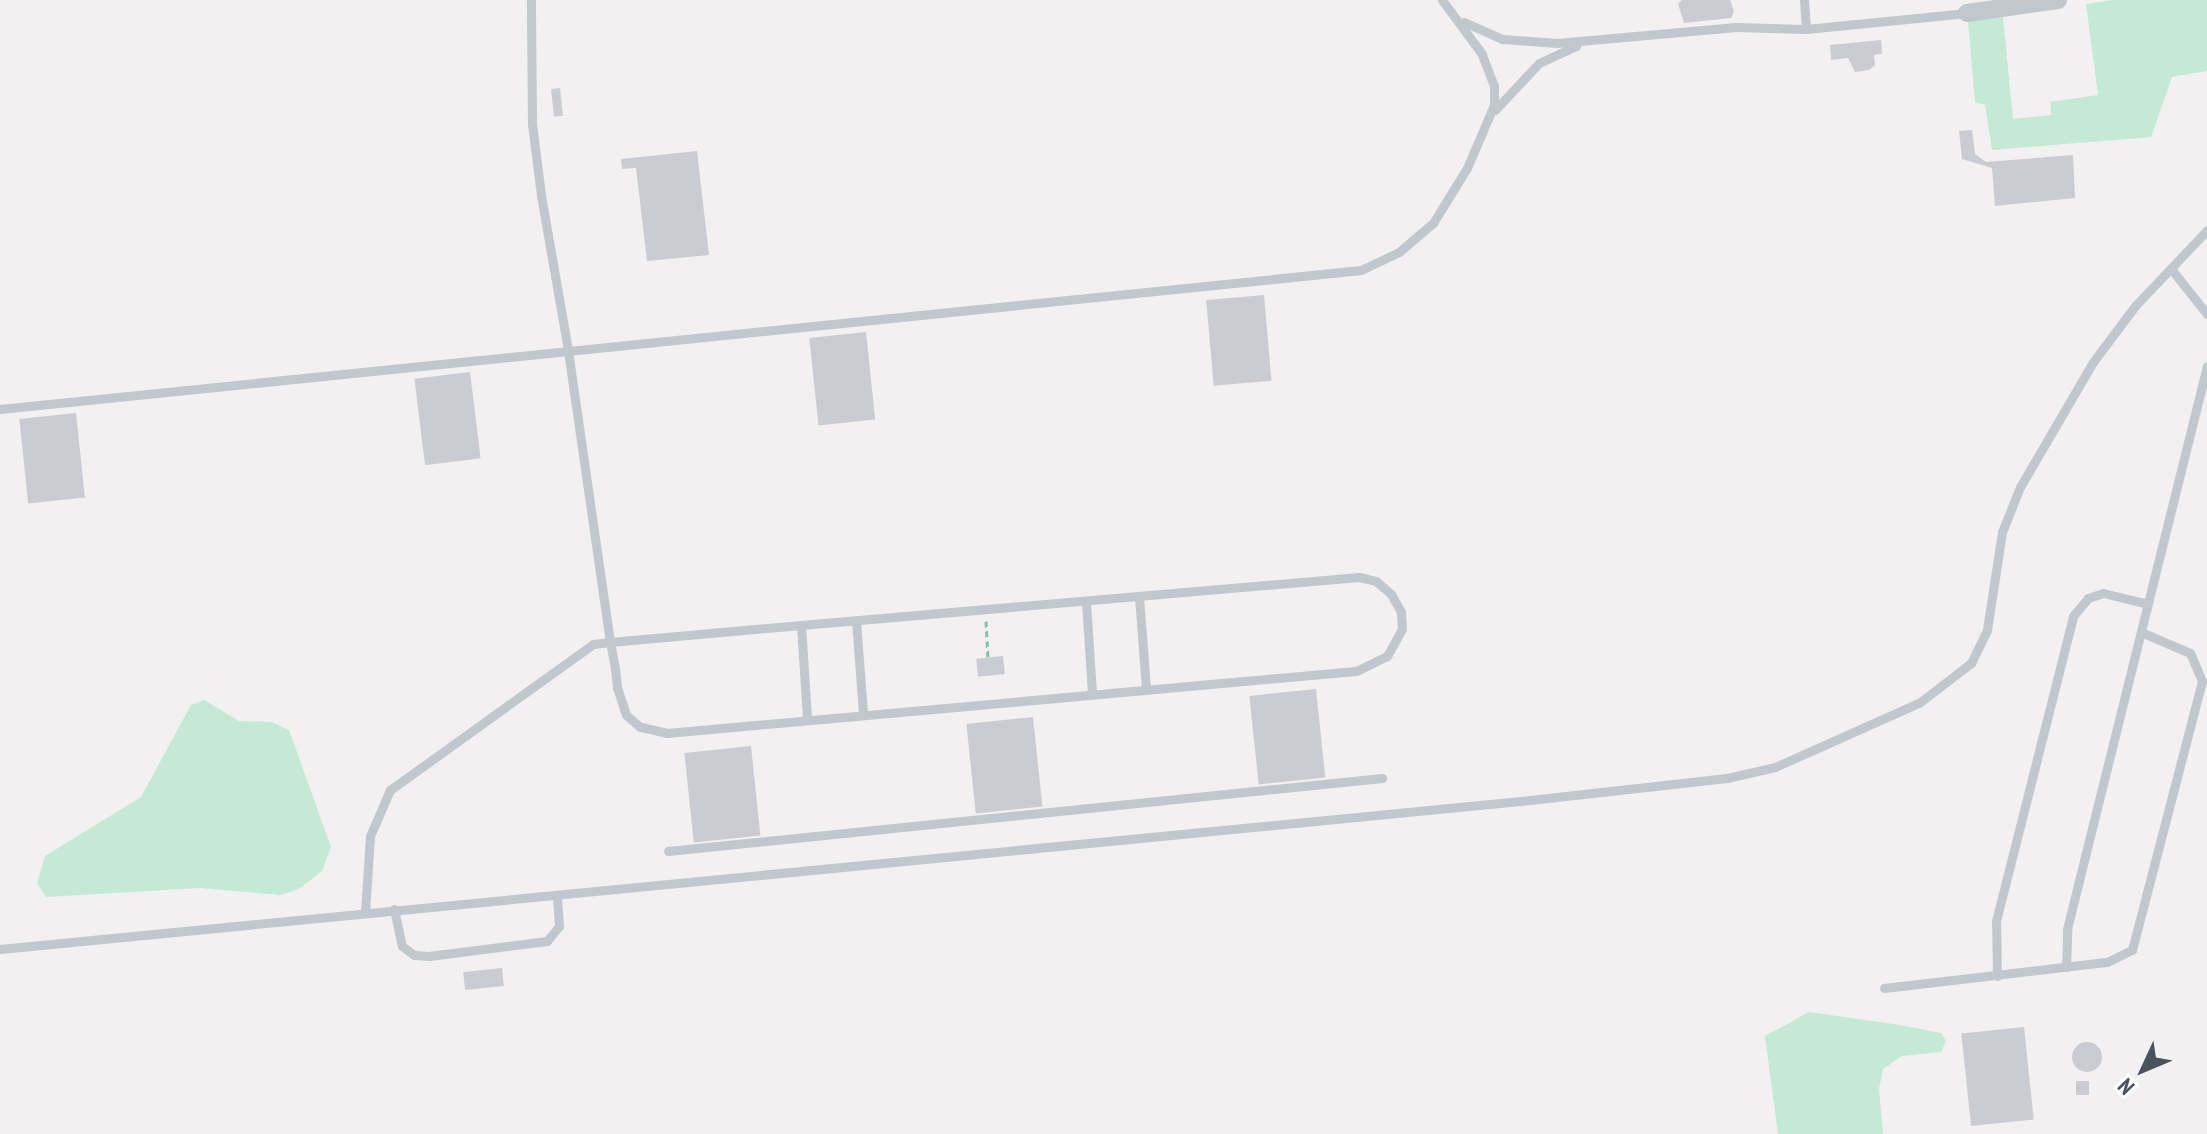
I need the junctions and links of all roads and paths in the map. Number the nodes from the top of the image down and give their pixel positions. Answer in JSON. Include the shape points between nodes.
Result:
{"nodes":[{"id":1,"x":531,"y":0,"type":"edge"},
{"id":2,"x":1442,"y":0,"type":"edge"},
{"id":3,"x":1804,"y":0,"type":"edge"},
{"id":4,"x":2058,"y":0,"type":"edge"},
{"id":5,"x":1967,"y":13,"type":"joint"},
{"id":6,"x":1455,"y":15,"type":"junction"},
{"id":7,"x":1806,"y":29,"type":"junction"},
{"id":8,"x":1591,"y":41,"type":"junction"},
{"id":9,"x":1488,"y":122,"type":"junction"},
{"id":10,"x":2207,"y":230,"type":"edge"},
{"id":11,"x":2172,"y":270,"type":"junction"},
{"id":12,"x":2207,"y":314,"type":"edge"},
{"id":13,"x":568,"y":350,"type":"junction"},
{"id":14,"x":2207,"y":366,"type":"edge"},
{"id":15,"x":0,"y":409,"type":"edge"},
{"id":16,"x":1139,"y":597,"type":"junction"},
{"id":17,"x":1086,"y":602,"type":"junction"},
{"id":18,"x":2148,"y":604,"type":"junction"},
{"id":19,"x":985,"y":610,"type":"junction"},
{"id":20,"x":856,"y":620,"type":"junction"},
{"id":21,"x":801,"y":625,"type":"junction"},
{"id":22,"x":2141,"y":632,"type":"junction"},
{"id":23,"x":610,"y":642,"type":"junction"},
{"id":24,"x":988,"y":657,"type":"dead end"},
{"id":25,"x":1146,"y":687,"type":"junction"},
{"id":26,"x":1092,"y":692,"type":"junction"},
{"id":27,"x":863,"y":714,"type":"junction"},
{"id":28,"x":807,"y":719,"type":"junction"},
{"id":29,"x":1382,"y":778,"type":"dead end"},
{"id":30,"x":668,"y":851,"type":"dead end"},
{"id":31,"x":557,"y":895,"type":"junction"},
{"id":32,"x":394,"y":909,"type":"junction"},
{"id":33,"x":365,"y":912,"type":"junction"},
{"id":34,"x":0,"y":949,"type":"edge"},
{"id":35,"x":2066,"y":967,"type":"junction"},
{"id":36,"x":1997,"y":976,"type":"junction"},
{"id":37,"x":1884,"y":988,"type":"dead end"}],
"edges":[{"from":1,"to":13,"type":"lane","via":[[534,146]]},
{"from":2,"to":6,"type":"lane"},
{"from":3,"to":7,"type":"lane"},
{"from":4,"to":5,"type":"street"},
{"from":5,"to":7,"type":"lane"},
{"from":6,"to":8,"type":"lane","via":[[1483,33],[1511,40]]},
{"from":6,"to":9,"type":"lane","via":[[1491,73],[1495,93]]},
{"from":7,"to":8,"type":"lane","via":[[1746,26]]},
{"from":8,"to":9,"type":"lane","via":[[1539,63],[1507,93]]},
{"from":9,"to":13,"type":"lane","via":[[1433,223],[1399,252],[1361,270]]},
{"from":10,"to":11,"type":"lane"},
{"from":11,"to":12,"type":"lane"},
{"from":11,"to":31,"type":"lane","via":[[2135,306],[2093,362],[2020,487],[2002,532],[1987,630],[1971,663],[1919,703],[1791,762],[1709,780]]},
{"from":13,"to":15,"type":"lane"},
{"from":13,"to":23,"type":"lane"},
{"from":14,"to":18,"type":"lane"},
{"from":16,"to":17,"type":"lane"},
{"from":16,"to":25,"type":"lane"},
{"from":16,"to":25,"type":"lane","via":[[1366,577],[1387,589],[1402,617],[1396,645],[1365,669]]},
{"from":17,"to":19,"type":"lane"},
{"from":17,"to":26,"type":"lane"},
{"from":18,"to":22,"type":"lane"},
{"from":18,"to":36,"type":"lane","via":[[2103,593],[2088,598],[2073,616],[1996,921]]},
{"from":19,"to":20,"type":"lane"},
{"from":19,"to":24,"type":"path"},
{"from":20,"to":21,"type":"lane"},
{"from":20,"to":27,"type":"lane"},
{"from":21,"to":23,"type":"lane"},
{"from":21,"to":28,"type":"lane"},
{"from":22,"to":35,"type":"lane","via":[[2067,929]]},
{"from":22,"to":35,"type":"lane","via":[[2190,653],[2200,669],[2201,688],[2135,945],[2113,961]]},
{"from":23,"to":28,"type":"lane","via":[[622,706],[645,729],[667,733]]},
{"from":23,"to":33,"type":"lane","via":[[579,650],[390,790],[370,836]]},
{"from":25,"to":26,"type":"lane"},
{"from":26,"to":27,"type":"lane"},
{"from":27,"to":28,"type":"lane"},
{"from":29,"to":30,"type":"lane"},
{"from":31,"to":32,"type":"lane"},
{"from":31,"to":32,"type":"lane","via":[[559,926],[547,941],[429,956],[414,955],[402,946]]},
{"from":32,"to":33,"type":"lane"},
{"from":33,"to":34,"type":"lane"},
{"from":35,"to":36,"type":"lane"},
{"from":36,"to":37,"type":"lane"}]}
